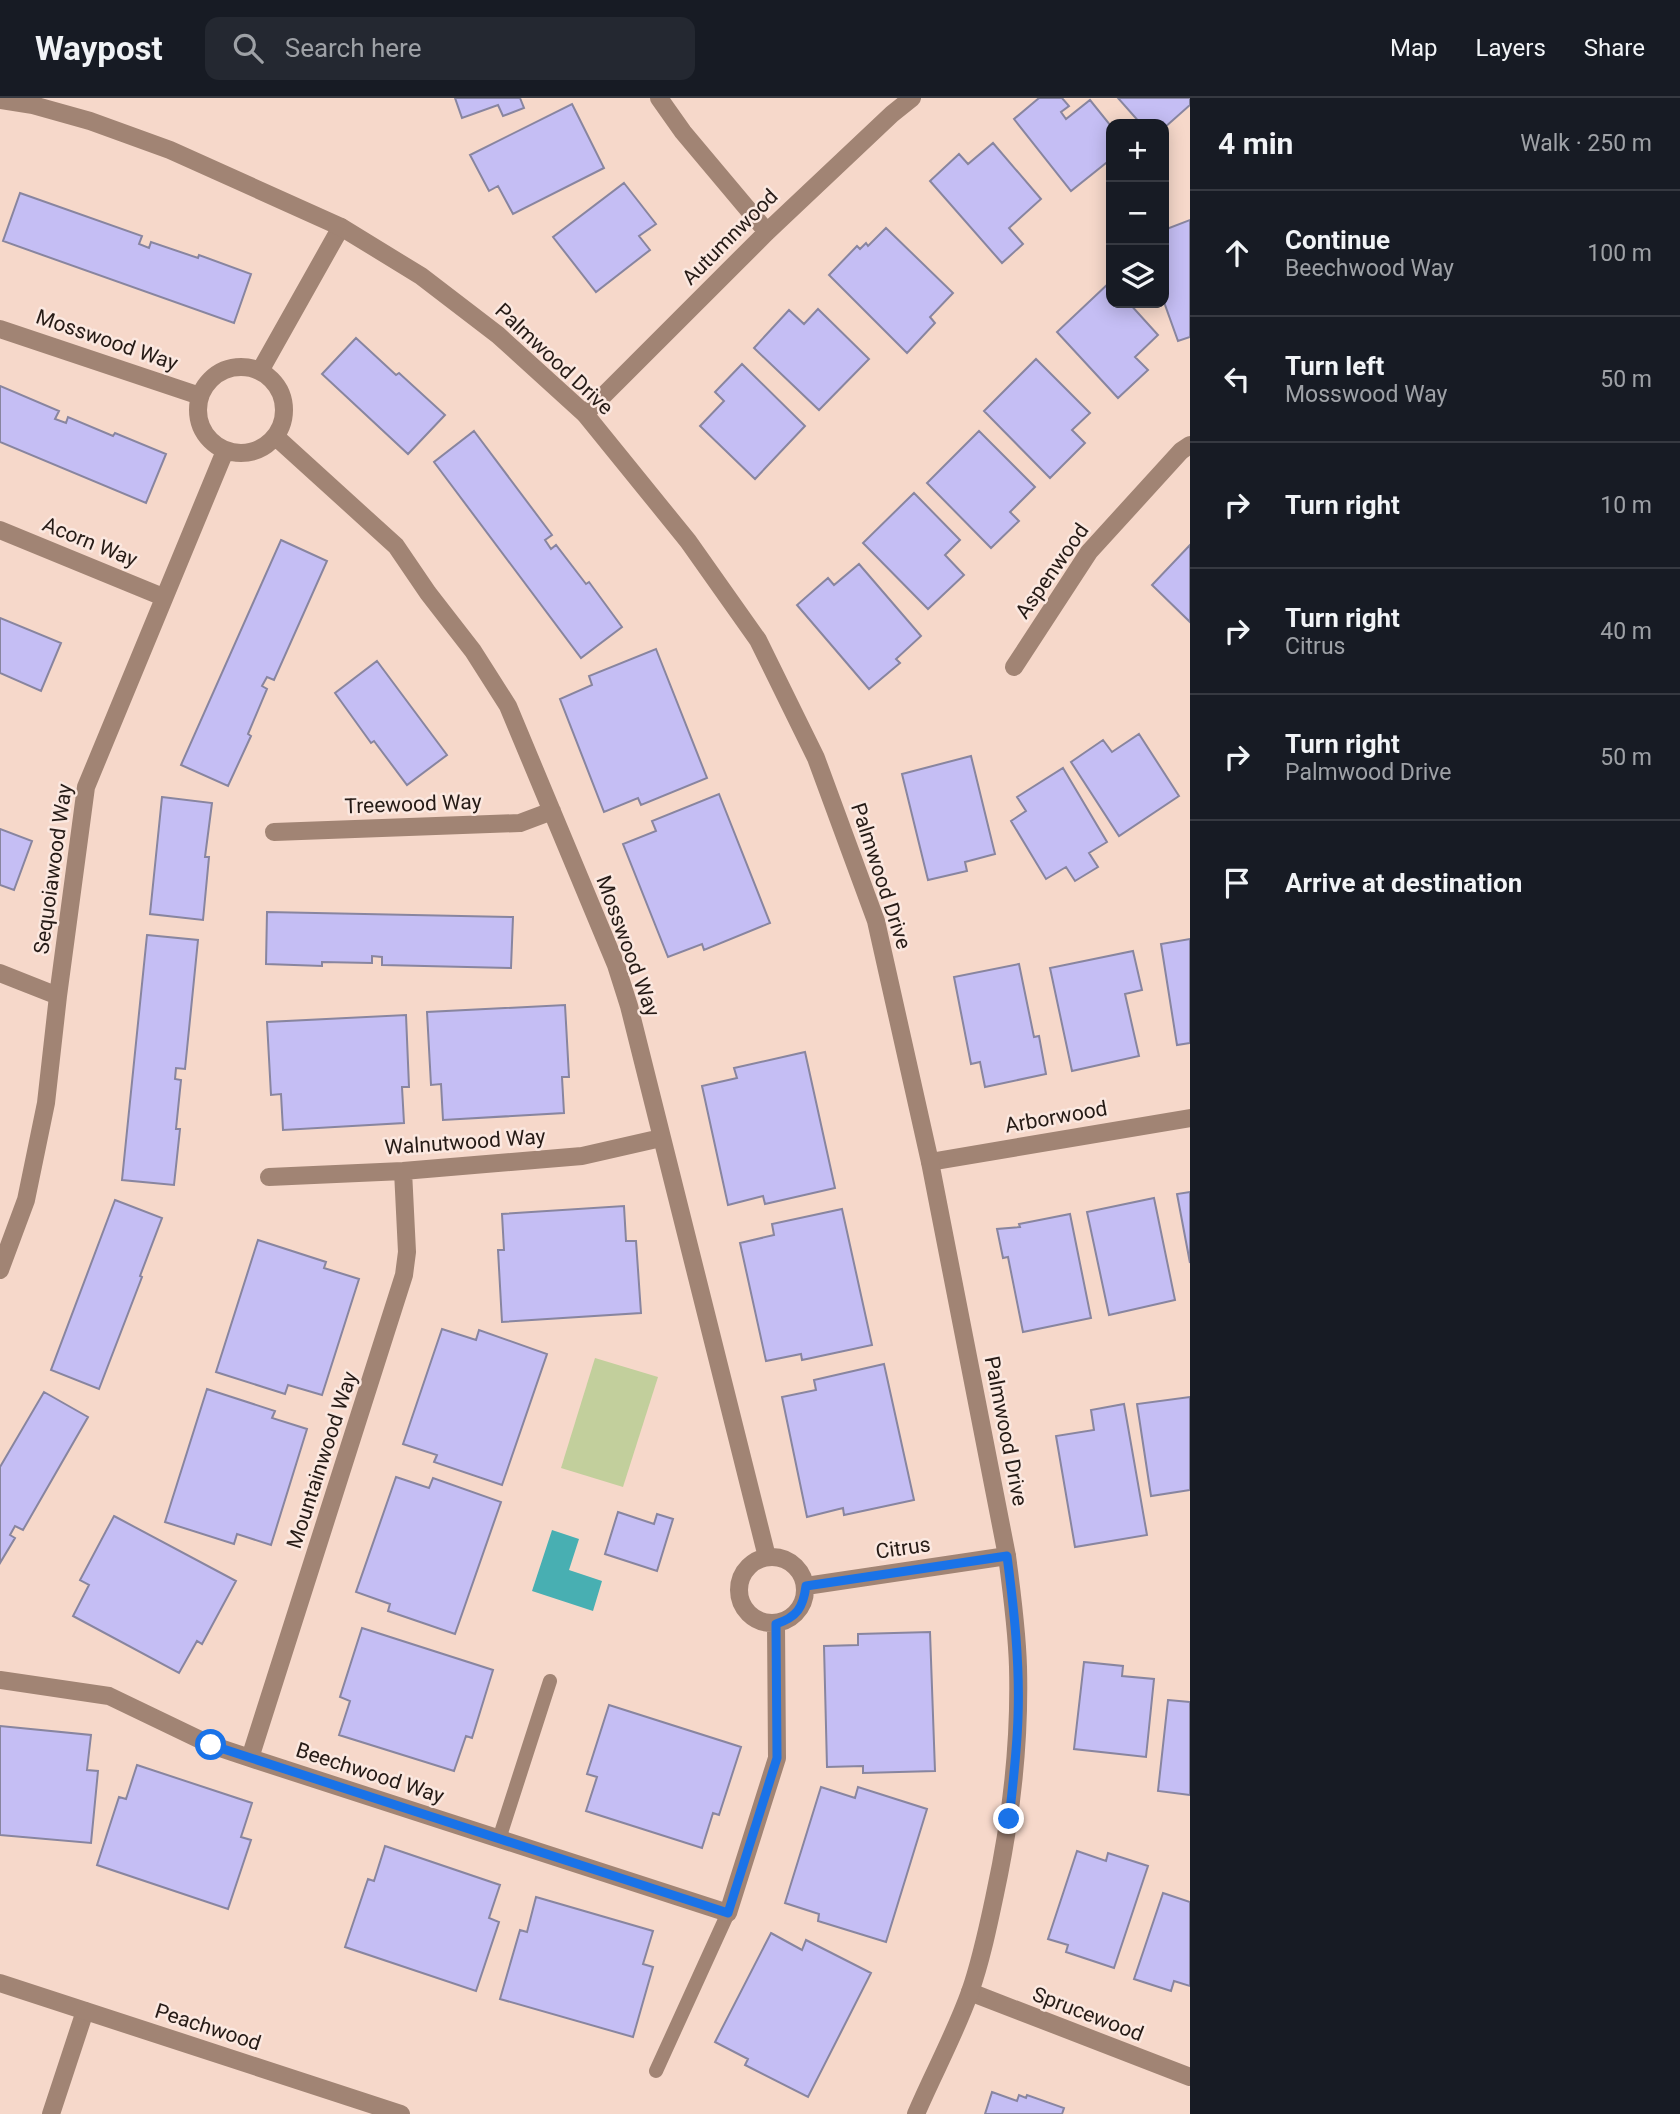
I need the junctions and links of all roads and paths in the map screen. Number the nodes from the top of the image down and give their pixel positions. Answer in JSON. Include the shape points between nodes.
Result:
{"nodes":[{"id":1,"x":659,"y":98,"type":"edge"},
{"id":2,"x":912,"y":98,"type":"edge"},
{"id":3,"x":0,"y":100,"type":"edge"},
{"id":4,"x":341,"y":227,"type":"junction"},
{"id":5,"x":767,"y":232,"type":"junction"},
{"id":6,"x":0,"y":328,"type":"edge"},
{"id":7,"x":260,"y":371,"type":"junction"},
{"id":8,"x":200,"y":396,"type":"junction"},
{"id":9,"x":585,"y":414,"type":"junction"},
{"id":10,"x":276,"y":437,"type":"junction"},
{"id":11,"x":1190,"y":445,"type":"edge"},
{"id":12,"x":225,"y":451,"type":"junction"},
{"id":13,"x":0,"y":530,"type":"edge"},
{"id":14,"x":163,"y":597,"type":"junction"},
{"id":15,"x":1014,"y":667,"type":"dead end"},
{"id":16,"x":552,"y":811,"type":"junction"},
{"id":17,"x":274,"y":832,"type":"dead end"},
{"id":18,"x":0,"y":974,"type":"edge"},
{"id":19,"x":58,"y":996,"type":"junction"},
{"id":20,"x":1190,"y":1118,"type":"edge"},
{"id":21,"x":661,"y":1138,"type":"junction"},
{"id":22,"x":930,"y":1162,"type":"junction"},
{"id":23,"x":403,"y":1171,"type":"junction"},
{"id":24,"x":270,"y":1177,"type":"dead end"},
{"id":25,"x":0,"y":1270,"type":"edge"},
{"id":26,"x":1007,"y":1556,"type":"junction"},
{"id":27,"x":768,"y":1557,"type":"junction"},
{"id":28,"x":806,"y":1586,"type":"junction"},
{"id":29,"x":776,"y":1624,"type":"junction"},
{"id":30,"x":0,"y":1679,"type":"edge"},
{"id":31,"x":550,"y":1681,"type":"dead end"},
{"id":32,"x":250,"y":1758,"type":"junction"},
{"id":33,"x":499,"y":1839,"type":"junction"},
{"id":34,"x":728,"y":1913,"type":"junction"},
{"id":35,"x":0,"y":1983,"type":"edge"},
{"id":36,"x":970,"y":1993,"type":"junction"},
{"id":37,"x":85,"y":2011,"type":"junction"},
{"id":38,"x":656,"y":2071,"type":"dead end"},
{"id":39,"x":1190,"y":2077,"type":"edge"},
{"id":40,"x":51,"y":2114,"type":"edge"},
{"id":41,"x":401,"y":2114,"type":"edge"},
{"id":42,"x":916,"y":2114,"type":"edge"}],
"edges":[{"from":1,"to":5,"type":"street"},
{"from":2,"to":5,"type":"street","name":"Autumnwood"},
{"from":3,"to":4,"type":"street","name":"Palmwood Drive","via":[[90,121],[170,150]]},
{"from":4,"to":7,"type":"street"},
{"from":4,"to":9,"type":"street","name":"Palmwood Drive","via":[[421,276],[498,335]]},
{"from":5,"to":9,"type":"street","name":"Autumnwood"},
{"from":6,"to":8,"type":"street","name":"Mosswood Way"},
{"from":7,"to":8,"type":"street","via":[[246,367],[218,373]]},
{"from":7,"to":10,"type":"street","via":[[271,378],[284,400],[285,413]]},
{"from":8,"to":12,"type":"street","via":[[198,408],[205,434]]},
{"from":9,"to":22,"type":"street","name":"Palmwood Drive","via":[[688,541],[758,640],[816,758],[876,921]]},
{"from":10,"to":12,"type":"street","via":[[253,453]]},
{"from":10,"to":16,"type":"street","name":"Mosswood Way","via":[[396,546],[508,706]]},
{"from":11,"to":15,"type":"street","name":"Aspenwood","via":[[1089,552]]},
{"from":12,"to":14,"type":"street","name":"Sequoiawood Way"},
{"from":13,"to":14,"type":"street","name":"Acorn Way"},
{"from":14,"to":19,"type":"street","name":"Sequoiawood Way","via":[[86,787]]},
{"from":16,"to":17,"type":"street","name":"Treewood Way","via":[[520,823]]},
{"from":16,"to":21,"type":"street","name":"Mosswood Way","via":[[616,965]]},
{"from":18,"to":19,"type":"street"},
{"from":19,"to":25,"type":"street","name":"Sequoiawood Way","via":[[46,1103],[29,1188]]},
{"from":20,"to":22,"type":"street","name":"Arborwood"},
{"from":21,"to":23,"type":"street","name":"Walnutwood Way","via":[[582,1156]]},
{"from":21,"to":27,"type":"street","name":"Mosswood Way"},
{"from":22,"to":26,"type":"street","name":"Palmwood Drive"},
{"from":23,"to":24,"type":"street","name":"Walnutwood Way"},
{"from":23,"to":32,"type":"street","name":"Mountainwood Way","via":[[404,1275]]},
{"from":26,"to":28,"type":"street","name":"Citrus"},
{"from":26,"to":36,"type":"street","name":"Palmwood Drive","via":[[1018,1717],[1004,1852]]},
{"from":27,"to":28,"type":"street","via":[[793,1563]]},
{"from":27,"to":29,"type":"street","via":[[755,1560],[745,1570],[738,1594],[751,1617]]},
{"from":28,"to":29,"type":"street","via":[[798,1611]]},
{"from":29,"to":34,"type":"street","via":[[777,1758]]},
{"from":30,"to":32,"type":"street","name":"Beechwood Way","via":[[108,1696],[211,1745]]},
{"from":31,"to":33,"type":"lane"},
{"from":32,"to":33,"type":"street","name":"Beechwood Way"},
{"from":33,"to":34,"type":"street","name":"Beechwood Way"},
{"from":34,"to":38,"type":"lane"},
{"from":35,"to":37,"type":"street","name":"Peachwood"},
{"from":36,"to":39,"type":"street","name":"Sprucewood"},
{"from":36,"to":42,"type":"street","name":"Palmwood Drive"},
{"from":37,"to":40,"type":"street"},
{"from":37,"to":41,"type":"street","name":"Peachwood"}]}
